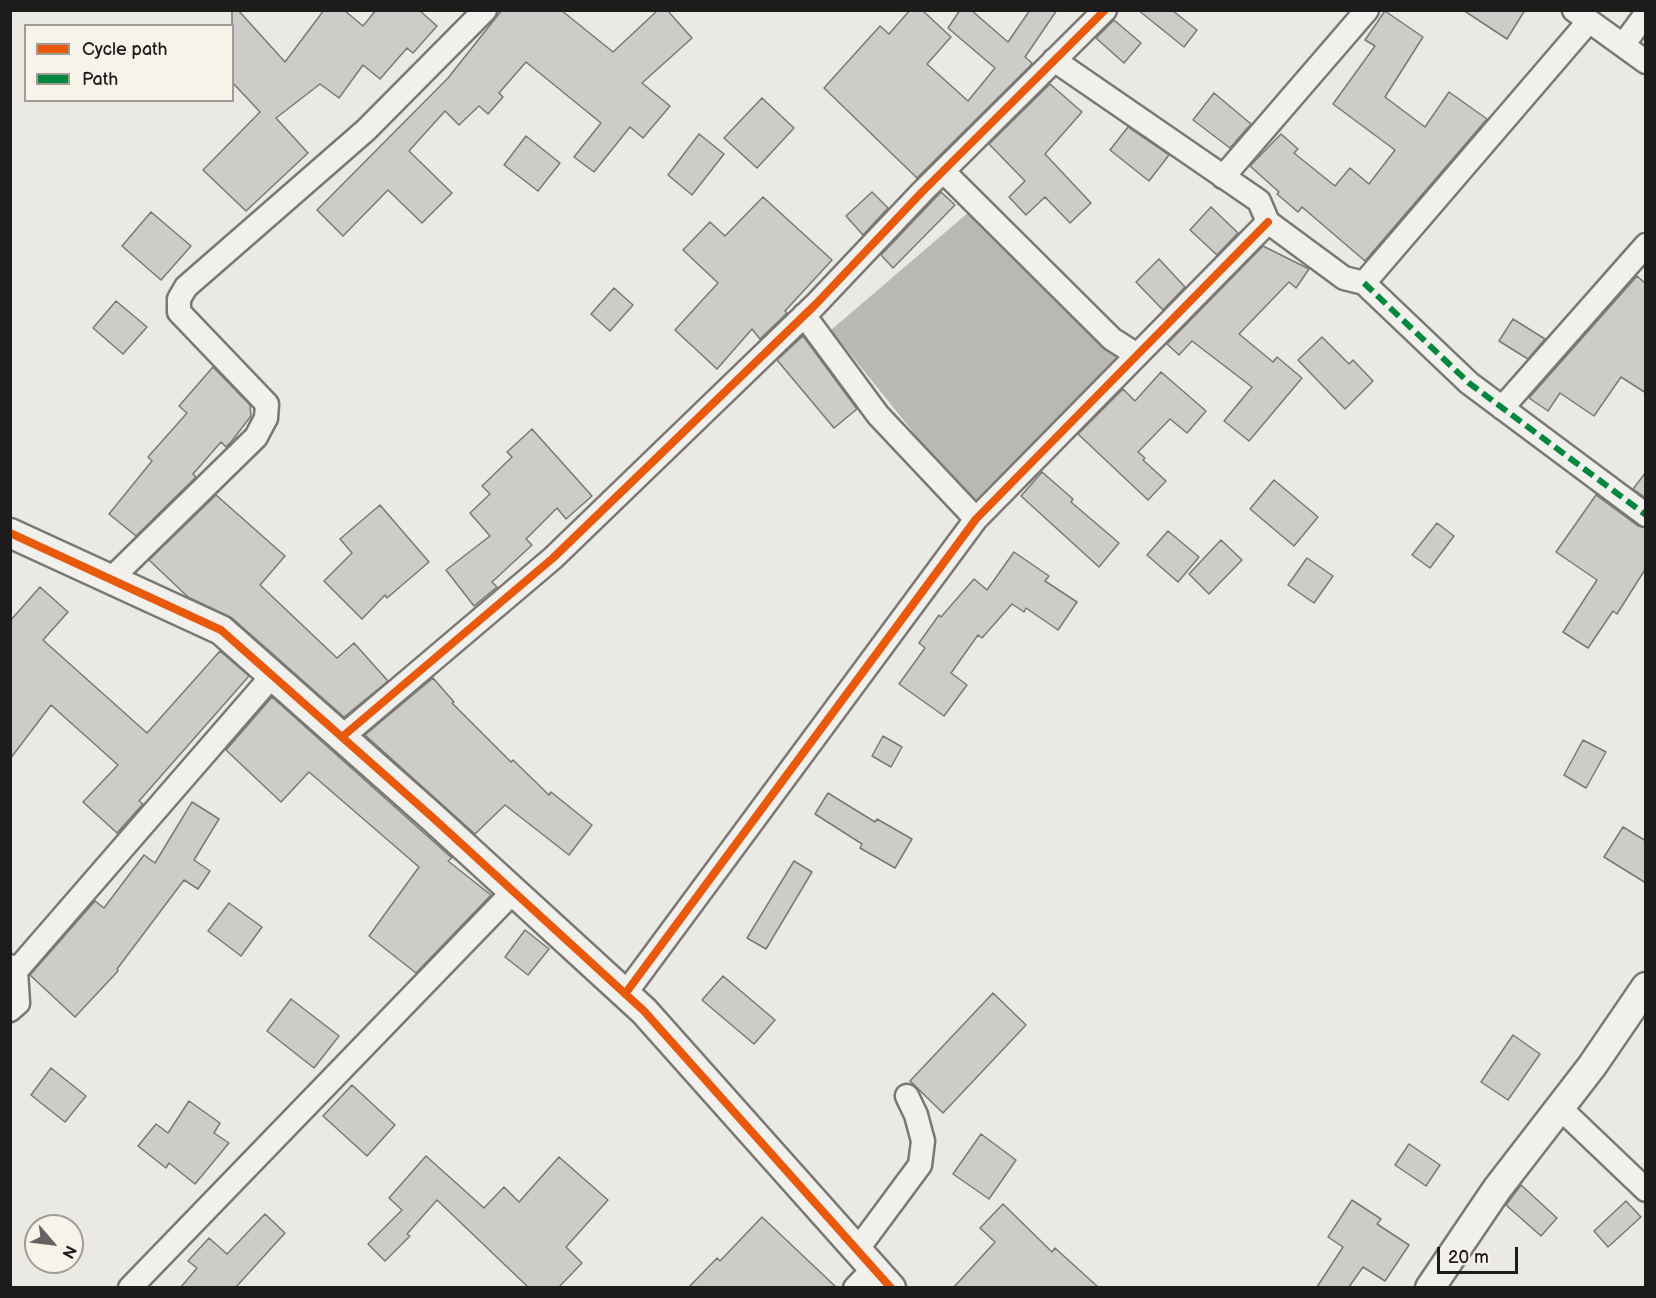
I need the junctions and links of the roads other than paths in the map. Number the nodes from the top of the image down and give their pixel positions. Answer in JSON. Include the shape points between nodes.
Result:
{"nodes":[{"id":1,"x":484,"y":10,"type":"edge"},
{"id":2,"x":1105,"y":10,"type":"edge"},
{"id":3,"x":1367,"y":10,"type":"edge"},
{"id":4,"x":1646,"y":14,"type":"edge"},
{"id":5,"x":1582,"y":16,"type":"edge"},
{"id":6,"x":1623,"y":45,"type":"junction"},
{"id":7,"x":1053,"y":60,"type":"junction"},
{"id":8,"x":1646,"y":62,"type":"edge"},
{"id":9,"x":944,"y":171,"type":"junction"},
{"id":10,"x":1223,"y":177,"type":"junction"},
{"id":11,"x":1268,"y":222,"type":"junction"},
{"id":12,"x":1646,"y":245,"type":"edge"},
{"id":13,"x":1364,"y":283,"type":"junction"},
{"id":14,"x":804,"y":315,"type":"junction"},
{"id":15,"x":1137,"y":355,"type":"junction"},
{"id":16,"x":1502,"y":408,"type":"junction"},
{"id":17,"x":1646,"y":515,"type":"edge"},
{"id":18,"x":976,"y":519,"type":"junction"},
{"id":19,"x":10,"y":533,"type":"edge"},
{"id":20,"x":111,"y":579,"type":"junction"},
{"id":21,"x":272,"y":675,"type":"junction"},
{"id":22,"x":342,"y":737,"type":"junction"},
{"id":23,"x":513,"y":892,"type":"junction"},
{"id":24,"x":13,"y":969,"type":"edge"},
{"id":25,"x":1646,"y":987,"type":"edge"},
{"id":26,"x":625,"y":994,"type":"junction"},
{"id":27,"x":10,"y":1010,"type":"edge"},
{"id":28,"x":907,"y":1096,"type":"dead end"},
{"id":29,"x":1560,"y":1108,"type":"junction"},
{"id":30,"x":1646,"y":1190,"type":"edge"},
{"id":31,"x":869,"y":1273,"type":"edge"},
{"id":32,"x":129,"y":1287,"type":"edge"},
{"id":33,"x":1430,"y":1287,"type":"edge"}],
"edges":[{"from":1,"to":20,"type":"street","via":[[366,129],[186,287],[179,299],[179,312],[267,404],[266,418],[256,437]]},
{"from":2,"to":7,"type":"street"},
{"from":3,"to":10,"type":"street"},
{"from":4,"to":6,"type":"street"},
{"from":5,"to":6,"type":"street"},
{"from":5,"to":13,"type":"street"},
{"from":6,"to":8,"type":"street"},
{"from":7,"to":9,"type":"street"},
{"from":7,"to":10,"type":"street"},
{"from":9,"to":14,"type":"street"},
{"from":9,"to":15,"type":"street","via":[[1112,339]]},
{"from":10,"to":11,"type":"street","via":[[1259,201]]},
{"from":11,"to":13,"type":"street","via":[[1344,278]]},
{"from":11,"to":15,"type":"street"},
{"from":12,"to":16,"type":"street"},
{"from":13,"to":16,"type":"street","via":[[1469,383]]},
{"from":14,"to":18,"type":"street","via":[[878,415]]},
{"from":14,"to":22,"type":"street","via":[[553,558]]},
{"from":15,"to":18,"type":"street"},
{"from":16,"to":17,"type":"street"},
{"from":18,"to":26,"type":"street"},
{"from":19,"to":20,"type":"street"},
{"from":20,"to":21,"type":"street","via":[[221,630]]},
{"from":21,"to":22,"type":"street"},
{"from":21,"to":24,"type":"street"},
{"from":22,"to":23,"type":"street"},
{"from":23,"to":26,"type":"street"},
{"from":23,"to":32,"type":"street"},
{"from":24,"to":27,"type":"street","via":[[18,1003]]},
{"from":25,"to":29,"type":"street"},
{"from":26,"to":31,"type":"street","via":[[644,1011]]},
{"from":28,"to":31,"type":"street","via":[[923,1141],[920,1165]]},
{"from":29,"to":30,"type":"street"},
{"from":29,"to":33,"type":"street","via":[[1497,1189]]}]}
